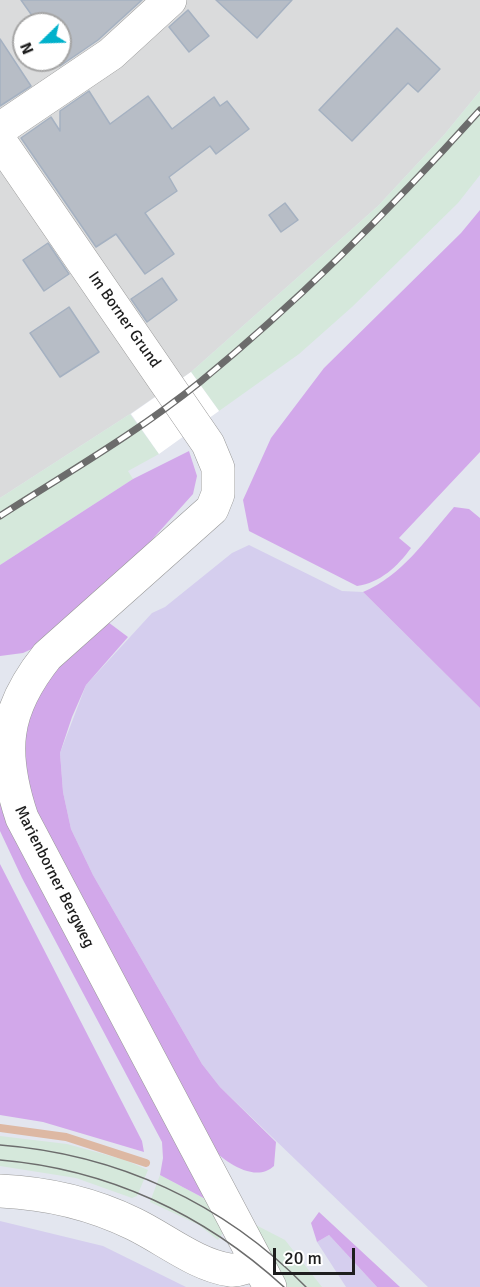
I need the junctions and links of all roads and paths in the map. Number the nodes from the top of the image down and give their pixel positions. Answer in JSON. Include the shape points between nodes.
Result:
{"nodes":[{"id":1,"x":170,"y":0,"type":"edge"},
{"id":2,"x":0,"y":129,"type":"edge"},
{"id":3,"x":0,"y":141,"type":"edge"},
{"id":4,"x":212,"y":509,"type":"joint"},
{"id":5,"x":10,"y":689,"type":"edge"},
{"id":6,"x":0,"y":1191,"type":"edge"},
{"id":7,"x":263,"y":1275,"type":"edge"}],
"edges":[{"from":1,"to":2,"type":"street","via":[[111,54]]},
{"from":3,"to":4,"type":"street","name":"Im Borner Grund","via":[[208,444],[218,468],[218,494]]},
{"from":4,"to":5,"type":"street","name":"Marienborner Bergweg"},
{"from":5,"to":7,"type":"street","name":"Marienborner Bergweg","via":[[6,746],[11,789],[22,818]]},
{"from":6,"to":7,"type":"street","via":[[56,1197],[101,1211],[133,1223],[210,1264]]}]}
